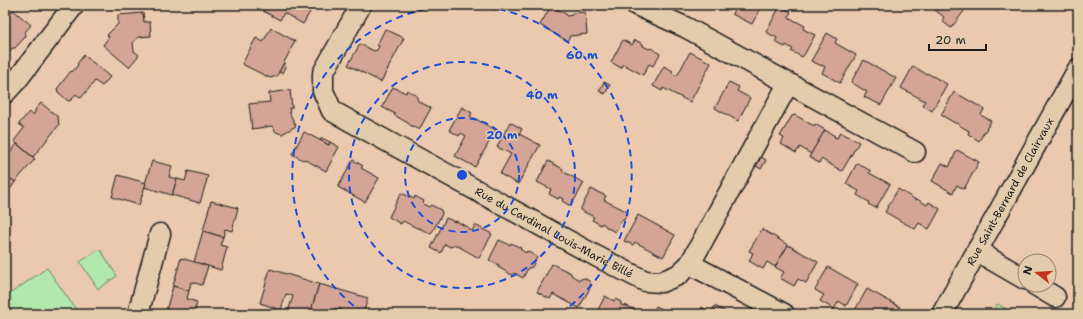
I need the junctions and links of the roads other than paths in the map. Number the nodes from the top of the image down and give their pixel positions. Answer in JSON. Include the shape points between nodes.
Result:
{"nodes":[{"id":1,"x":74,"y":5,"type":"edge"},
{"id":2,"x":361,"y":5,"type":"edge"},
{"id":3,"x":636,"y":5,"type":"edge"},
{"id":4,"x":1078,"y":69,"type":"edge"},
{"id":5,"x":788,"y":84,"type":"junction"},
{"id":6,"x":5,"y":93,"type":"edge"},
{"id":7,"x":915,"y":152,"type":"dead end"},
{"id":8,"x":160,"y":234,"type":"dead end"},
{"id":9,"x":977,"y":250,"type":"junction"},
{"id":10,"x":690,"y":264,"type":"junction"},
{"id":11,"x":1017,"y":274,"type":"edge"},
{"id":12,"x":1048,"y":293,"type":"edge"},
{"id":13,"x":1055,"y":297,"type":"dead end"},
{"id":14,"x":138,"y":314,"type":"edge"},
{"id":15,"x":784,"y":314,"type":"edge"},
{"id":16,"x":942,"y":314,"type":"edge"}],
"edges":[{"from":1,"to":6,"type":"street"},
{"from":2,"to":10,"type":"street","name":"Rue du Cardinal Louis-Marie Billé","via":[[323,73],[323,91],[332,111],[645,281],[662,282],[678,275]]},
{"from":3,"to":5,"type":"street","via":[[685,27]]},
{"from":4,"to":9,"type":"street","name":"Rue Saint-Bernard de Clairvaux"},
{"from":5,"to":7,"type":"street"},
{"from":5,"to":10,"type":"street","name":"Rue du Cardinal Louis-Marie Billé"},
{"from":8,"to":14,"type":"street"},
{"from":9,"to":11,"type":"street"},
{"from":9,"to":16,"type":"street","name":"Rue Saint-Bernard de Clairvaux"},
{"from":10,"to":15,"type":"street"},
{"from":12,"to":13,"type":"street"}]}
